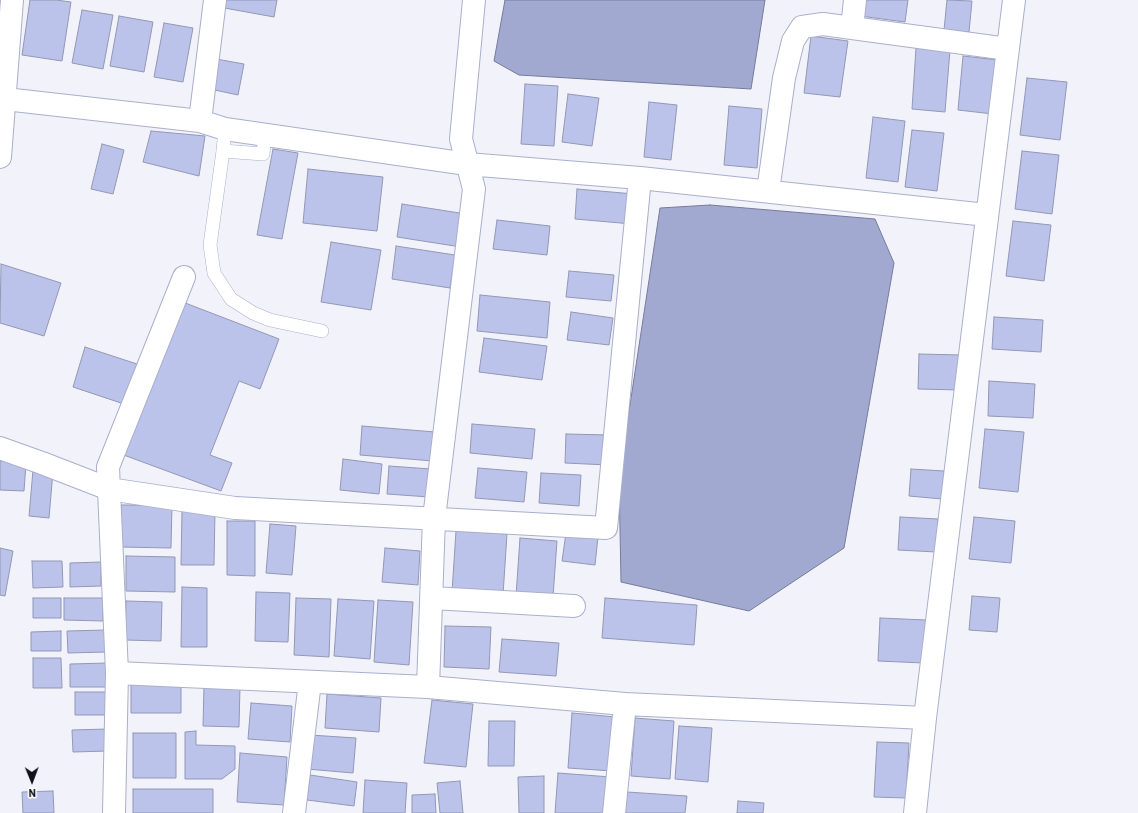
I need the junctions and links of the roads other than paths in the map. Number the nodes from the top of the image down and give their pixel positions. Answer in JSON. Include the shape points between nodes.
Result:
{"nodes":[{"id":1,"x":12,"y":0,"type":"edge"},
{"id":2,"x":215,"y":0,"type":"edge"},
{"id":3,"x":474,"y":0,"type":"edge"},
{"id":4,"x":856,"y":0,"type":"edge"},
{"id":5,"x":1014,"y":0,"type":"edge"},
{"id":6,"x":852,"y":28,"type":"junction"},
{"id":7,"x":5,"y":36,"type":"edge"},
{"id":8,"x":1008,"y":49,"type":"junction"},
{"id":9,"x":5,"y":99,"type":"junction"},
{"id":10,"x":200,"y":121,"type":"junction"},
{"id":11,"x":225,"y":129,"type":"junction"},
{"id":12,"x":265,"y":135,"type":"junction"},
{"id":13,"x":223,"y":151,"type":"junction"},
{"id":14,"x":0,"y":157,"type":"edge"},
{"id":15,"x":467,"y":164,"type":"junction"},
{"id":16,"x":640,"y":178,"type":"junction"},
{"id":17,"x":768,"y":191,"type":"junction"},
{"id":18,"x":987,"y":215,"type":"junction"},
{"id":19,"x":184,"y":277,"type":"dead end"},
{"id":20,"x":322,"y":331,"type":"dead end"},
{"id":21,"x":0,"y":448,"type":"edge"},
{"id":22,"x":109,"y":489,"type":"junction"},
{"id":23,"x":434,"y":518,"type":"junction"},
{"id":24,"x":432,"y":598,"type":"junction"},
{"id":25,"x":574,"y":606,"type":"dead end"},
{"id":26,"x":117,"y":673,"type":"junction"},
{"id":27,"x":310,"y":682,"type":"junction"},
{"id":28,"x":428,"y":687,"type":"junction"},
{"id":29,"x":625,"y":704,"type":"junction"},
{"id":30,"x":925,"y":718,"type":"junction"},
{"id":31,"x":114,"y":813,"type":"edge"},
{"id":32,"x":294,"y":813,"type":"edge"},
{"id":33,"x":614,"y":813,"type":"edge"},
{"id":34,"x":915,"y":813,"type":"edge"}],
"edges":[{"from":1,"to":7,"type":"street"},
{"from":2,"to":10,"type":"street"},
{"from":3,"to":15,"type":"street","via":[[461,139]]},
{"from":4,"to":6,"type":"street"},
{"from":5,"to":8,"type":"street"},
{"from":6,"to":8,"type":"street"},
{"from":6,"to":17,"type":"street","via":[[823,24],[802,27],[793,40],[784,78]]},
{"from":7,"to":9,"type":"street"},
{"from":8,"to":18,"type":"street"},
{"from":9,"to":10,"type":"street"},
{"from":9,"to":14,"type":"street"},
{"from":10,"to":11,"type":"street"},
{"from":11,"to":12,"type":"street"},
{"from":11,"to":13,"type":"lane"},
{"from":12,"to":13,"type":"lane","via":[[262,154]]},
{"from":12,"to":15,"type":"street"},
{"from":13,"to":20,"type":"lane","via":[[210,246],[214,273],[231,299],[253,313],[270,320]]},
{"from":15,"to":16,"type":"street"},
{"from":15,"to":23,"type":"street","via":[[474,189]]},
{"from":16,"to":17,"type":"street"},
{"from":16,"to":23,"type":"street","via":[[606,528]]},
{"from":17,"to":18,"type":"street"},
{"from":18,"to":30,"type":"street"},
{"from":19,"to":22,"type":"street","via":[[108,467]]},
{"from":21,"to":22,"type":"street"},
{"from":22,"to":23,"type":"street","via":[[235,508]]},
{"from":22,"to":26,"type":"street"},
{"from":23,"to":24,"type":"street"},
{"from":24,"to":25,"type":"street"},
{"from":24,"to":28,"type":"street"},
{"from":26,"to":27,"type":"street"},
{"from":26,"to":31,"type":"street"},
{"from":27,"to":28,"type":"street"},
{"from":27,"to":32,"type":"street"},
{"from":28,"to":29,"type":"street"},
{"from":29,"to":30,"type":"street"},
{"from":29,"to":33,"type":"street"},
{"from":30,"to":34,"type":"street"}]}
